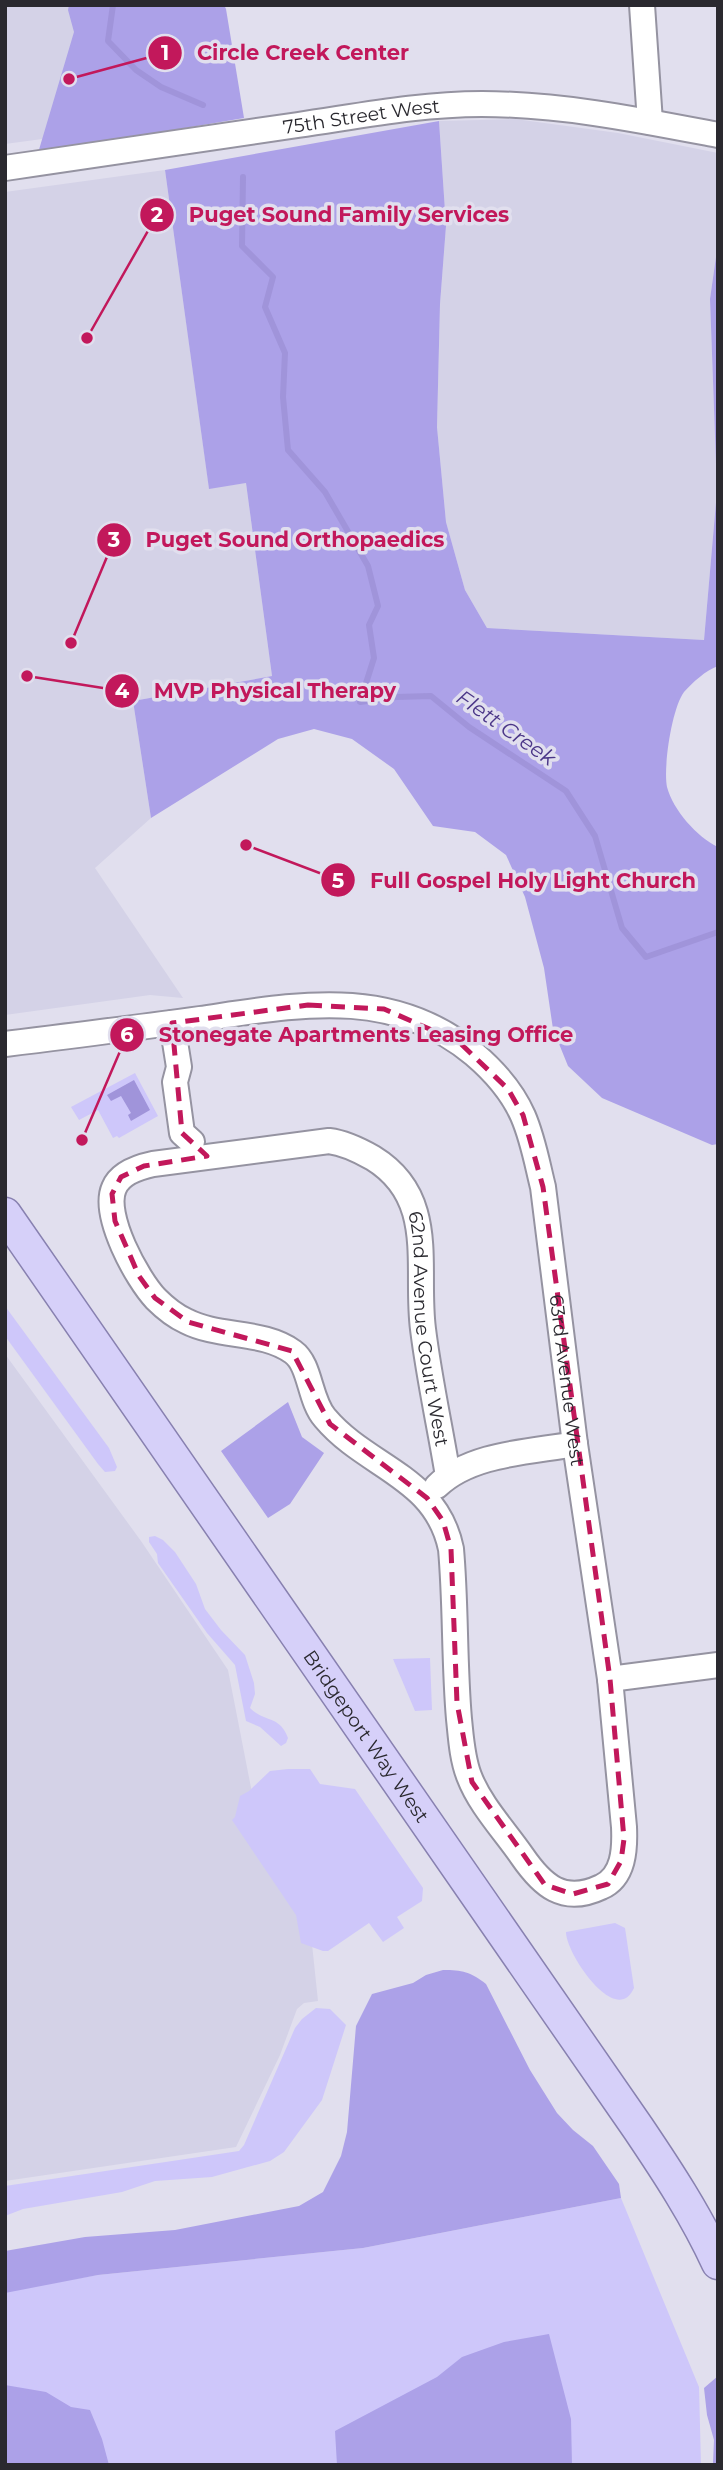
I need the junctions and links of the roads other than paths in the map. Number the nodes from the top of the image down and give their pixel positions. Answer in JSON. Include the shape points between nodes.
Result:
{"nodes":[{"id":1,"x":642,"y":5,"type":"edge"},
{"id":2,"x":650,"y":122,"type":"junction"},
{"id":3,"x":718,"y":135,"type":"edge"},
{"id":4,"x":5,"y":168,"type":"edge"},
{"id":5,"x":172,"y":1023,"type":"junction"},
{"id":6,"x":5,"y":1044,"type":"edge"},
{"id":7,"x":193,"y":1150,"type":"junction"},
{"id":8,"x":5,"y":1214,"type":"edge"},
{"id":9,"x":575,"y":1444,"type":"junction"},
{"id":10,"x":449,"y":1476,"type":"junction"},
{"id":11,"x":428,"y":1498,"type":"junction"},
{"id":12,"x":718,"y":1665,"type":"edge"},
{"id":13,"x":610,"y":1679,"type":"junction"},
{"id":14,"x":718,"y":2263,"type":"edge"}],
"edges":[{"from":1,"to":2,"type":"street"},
{"from":2,"to":3,"type":"street","name":"75th Street West"},
{"from":2,"to":4,"type":"street","name":"75th Street West","via":[[534,107],[426,106]]},
{"from":5,"to":6,"type":"street","name":"63rd Avenue West"},
{"from":5,"to":7,"type":"street","via":[[182,1133]]},
{"from":5,"to":9,"type":"street","name":"63rd Avenue West","via":[[307,1005],[384,1009],[432,1026],[485,1064],[508,1089],[534,1148],[543,1187]]},
{"from":7,"to":10,"type":"street","name":"62nd Avenue Court West","via":[[334,1142],[379,1162],[402,1185],[420,1235],[423,1329]]},
{"from":7,"to":11,"type":"street","via":[[128,1173],[114,1188],[115,1221],[147,1289],[196,1326],[292,1351],[303,1364],[317,1408],[330,1424]]},
{"from":8,"to":14,"type":"main road","name":"Bridgeport Way West","via":[[638,2128],[674,2181]]},
{"from":9,"to":10,"type":"street","via":[[489,1460]]},
{"from":9,"to":13,"type":"street","name":"63rd Avenue West"},
{"from":10,"to":11,"type":"street"},
{"from":11,"to":13,"type":"street","name":"63rd Avenue West","via":[[443,1521],[451,1549],[457,1703],[468,1774],[536,1876],[556,1890],[580,1893],[601,1887],[612,1879],[621,1861],[623,1814]]},
{"from":12,"to":13,"type":"street"}]}
